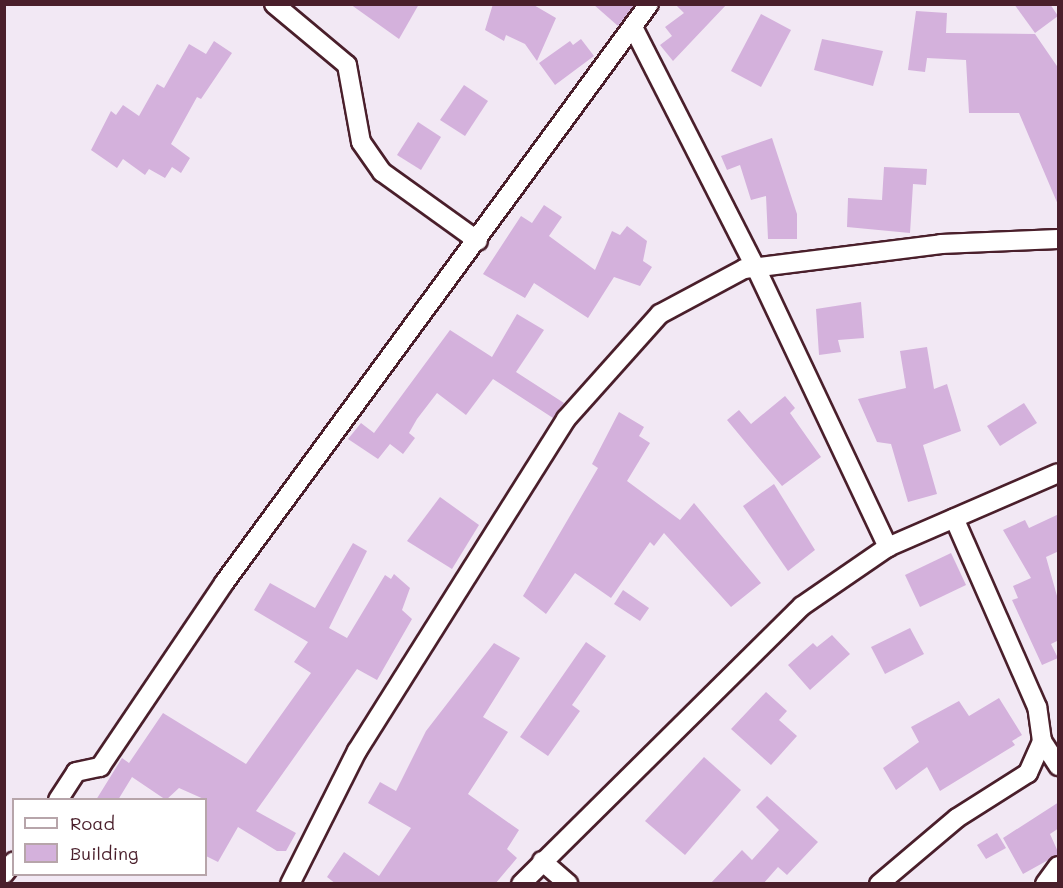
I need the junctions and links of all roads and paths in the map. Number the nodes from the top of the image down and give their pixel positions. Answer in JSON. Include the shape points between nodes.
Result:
{"nodes":[{"id":1,"x":274,"y":4,"type":"edge"},
{"id":2,"x":650,"y":4,"type":"edge"},
{"id":3,"x":634,"y":29,"type":"junction"},
{"id":4,"x":1059,"y":239,"type":"edge"},
{"id":5,"x":478,"y":241,"type":"junction"},
{"id":6,"x":756,"y":268,"type":"junction"},
{"id":7,"x":1059,"y":472,"type":"edge"},
{"id":8,"x":954,"y":518,"type":"junction"},
{"id":9,"x":888,"y":548,"type":"junction"},
{"id":10,"x":1042,"y":741,"type":"junction"},
{"id":11,"x":1059,"y":766,"type":"edge"},
{"id":12,"x":59,"y":798,"type":"edge"},
{"id":13,"x":542,"y":861,"type":"junction"},
{"id":14,"x":1059,"y":866,"type":"edge"},
{"id":15,"x":290,"y":884,"type":"edge"},
{"id":16,"x":521,"y":884,"type":"edge"},
{"id":17,"x":568,"y":884,"type":"edge"},
{"id":18,"x":879,"y":884,"type":"edge"},
{"id":19,"x":1045,"y":884,"type":"edge"}],
"edges":[{"from":1,"to":5,"type":"street","via":[[347,65],[361,142],[382,172]]},
{"from":2,"to":3,"type":"street"},
{"from":3,"to":5,"type":"street"},
{"from":3,"to":6,"type":"street"},
{"from":4,"to":6,"type":"street","via":[[941,244]]},
{"from":5,"to":12,"type":"street","via":[[224,583],[100,767],[76,772]]},
{"from":6,"to":9,"type":"street"},
{"from":6,"to":15,"type":"street","via":[[721,278],[660,314],[566,419],[357,751]]},
{"from":7,"to":8,"type":"street"},
{"from":8,"to":9,"type":"street"},
{"from":8,"to":10,"type":"street","via":[[1037,708]]},
{"from":9,"to":13,"type":"street","via":[[778,627]]},
{"from":10,"to":11,"type":"street"},
{"from":10,"to":18,"type":"street","via":[[1028,773],[957,818]]},
{"from":13,"to":16,"type":"street"},
{"from":13,"to":17,"type":"street"},
{"from":14,"to":19,"type":"street"}]}
